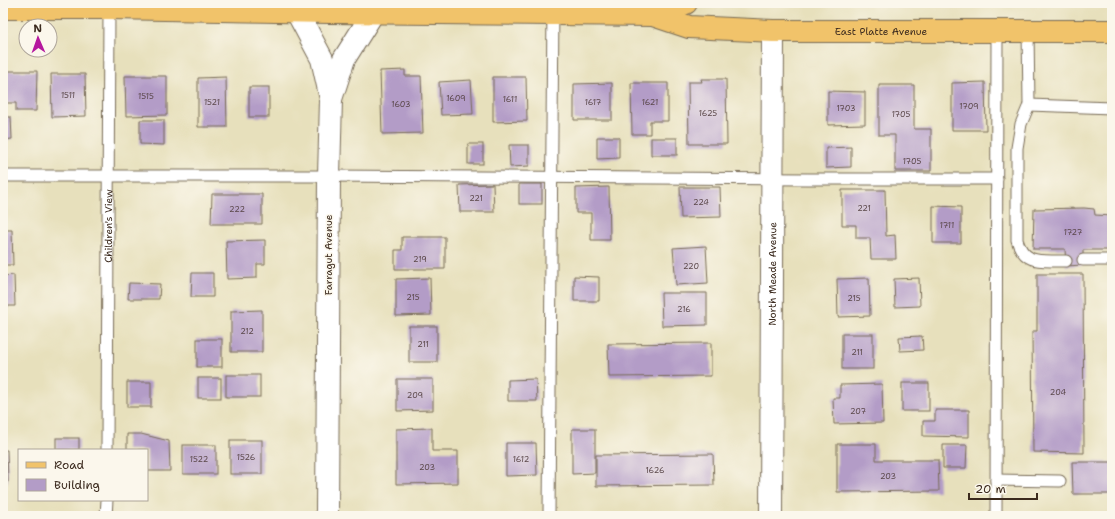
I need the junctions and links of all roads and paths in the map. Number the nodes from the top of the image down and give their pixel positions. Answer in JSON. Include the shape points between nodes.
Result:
{"nodes":[{"id":1,"x":686,"y":3,"type":"edge"},
{"id":2,"x":110,"y":5,"type":"edge"},
{"id":3,"x":299,"y":7,"type":"edge"},
{"id":4,"x":3,"y":8,"type":"edge"},
{"id":5,"x":370,"y":8,"type":"edge"},
{"id":6,"x":553,"y":8,"type":"edge"},
{"id":7,"x":653,"y":14,"type":"junction"},
{"id":8,"x":997,"y":30,"type":"junction"},
{"id":9,"x":773,"y":31,"type":"junction"},
{"id":10,"x":1028,"y":31,"type":"junction"},
{"id":11,"x":1112,"y":31,"type":"edge"},
{"id":12,"x":331,"y":99,"type":"junction"},
{"id":13,"x":1029,"y":105,"type":"junction"},
{"id":14,"x":1112,"y":108,"type":"edge"},
{"id":15,"x":3,"y":176,"type":"edge"},
{"id":16,"x":109,"y":176,"type":"junction"},
{"id":17,"x":329,"y":176,"type":"junction"},
{"id":18,"x":552,"y":176,"type":"junction"},
{"id":19,"x":773,"y":179,"type":"junction"},
{"id":20,"x":997,"y":179,"type":"junction"},
{"id":21,"x":1083,"y":260,"type":"dead end"},
{"id":22,"x":1112,"y":260,"type":"edge"},
{"id":23,"x":1066,"y":261,"type":"dead end"},
{"id":24,"x":107,"y":449,"type":"edge"},
{"id":25,"x":996,"y":480,"type":"junction"},
{"id":26,"x":1060,"y":481,"type":"dead end"},
{"id":27,"x":106,"y":501,"type":"edge"},
{"id":28,"x":106,"y":516,"type":"edge"},
{"id":29,"x":327,"y":516,"type":"edge"},
{"id":30,"x":549,"y":516,"type":"edge"},
{"id":31,"x":772,"y":516,"type":"edge"},
{"id":32,"x":996,"y":516,"type":"edge"}],
"edges":[{"from":1,"to":7,"type":"main road","name":"East Platte Avenue"},
{"from":2,"to":3,"type":"main road","name":"East Platte Avenue"},
{"from":2,"to":4,"type":"main road","name":"East Platte Avenue"},
{"from":2,"to":16,"type":"lane","name":"Children's View"},
{"from":3,"to":5,"type":"main road","name":"East Platte Avenue"},
{"from":3,"to":12,"type":"street","name":"Farragut Avenue","via":[[322,59]]},
{"from":5,"to":6,"type":"main road","name":"East Platte Avenue"},
{"from":5,"to":12,"type":"street","via":[[344,59]]},
{"from":6,"to":7,"type":"main road","name":"East Platte Avenue"},
{"from":6,"to":18,"type":"lane"},
{"from":7,"to":9,"type":"main road","name":"East Platte Avenue","via":[[689,27]]},
{"from":8,"to":9,"type":"main road","name":"East Platte Avenue"},
{"from":8,"to":10,"type":"main road","name":"East Platte Avenue"},
{"from":8,"to":20,"type":"lane"},
{"from":9,"to":19,"type":"street","name":"North Meade Avenue"},
{"from":10,"to":11,"type":"main road","name":"East Platte Avenue"},
{"from":10,"to":13,"type":"lane"},
{"from":12,"to":17,"type":"street","name":"Farragut Avenue"},
{"from":13,"to":14,"type":"lane"},
{"from":13,"to":23,"type":"lane","via":[[1021,124],[1017,148],[1017,240],[1020,251],[1032,260]]},
{"from":15,"to":16,"type":"lane"},
{"from":16,"to":17,"type":"lane"},
{"from":16,"to":24,"type":"lane","name":"Children's View"},
{"from":17,"to":18,"type":"lane"},
{"from":17,"to":29,"type":"street","name":"Farragut Avenue"},
{"from":18,"to":19,"type":"lane"},
{"from":18,"to":30,"type":"lane"},
{"from":19,"to":20,"type":"lane"},
{"from":19,"to":31,"type":"street","name":"North Meade Avenue"},
{"from":20,"to":25,"type":"lane"},
{"from":21,"to":22,"type":"lane"},
{"from":25,"to":26,"type":"lane"},
{"from":25,"to":32,"type":"lane"},
{"from":27,"to":28,"type":"lane"}]}
